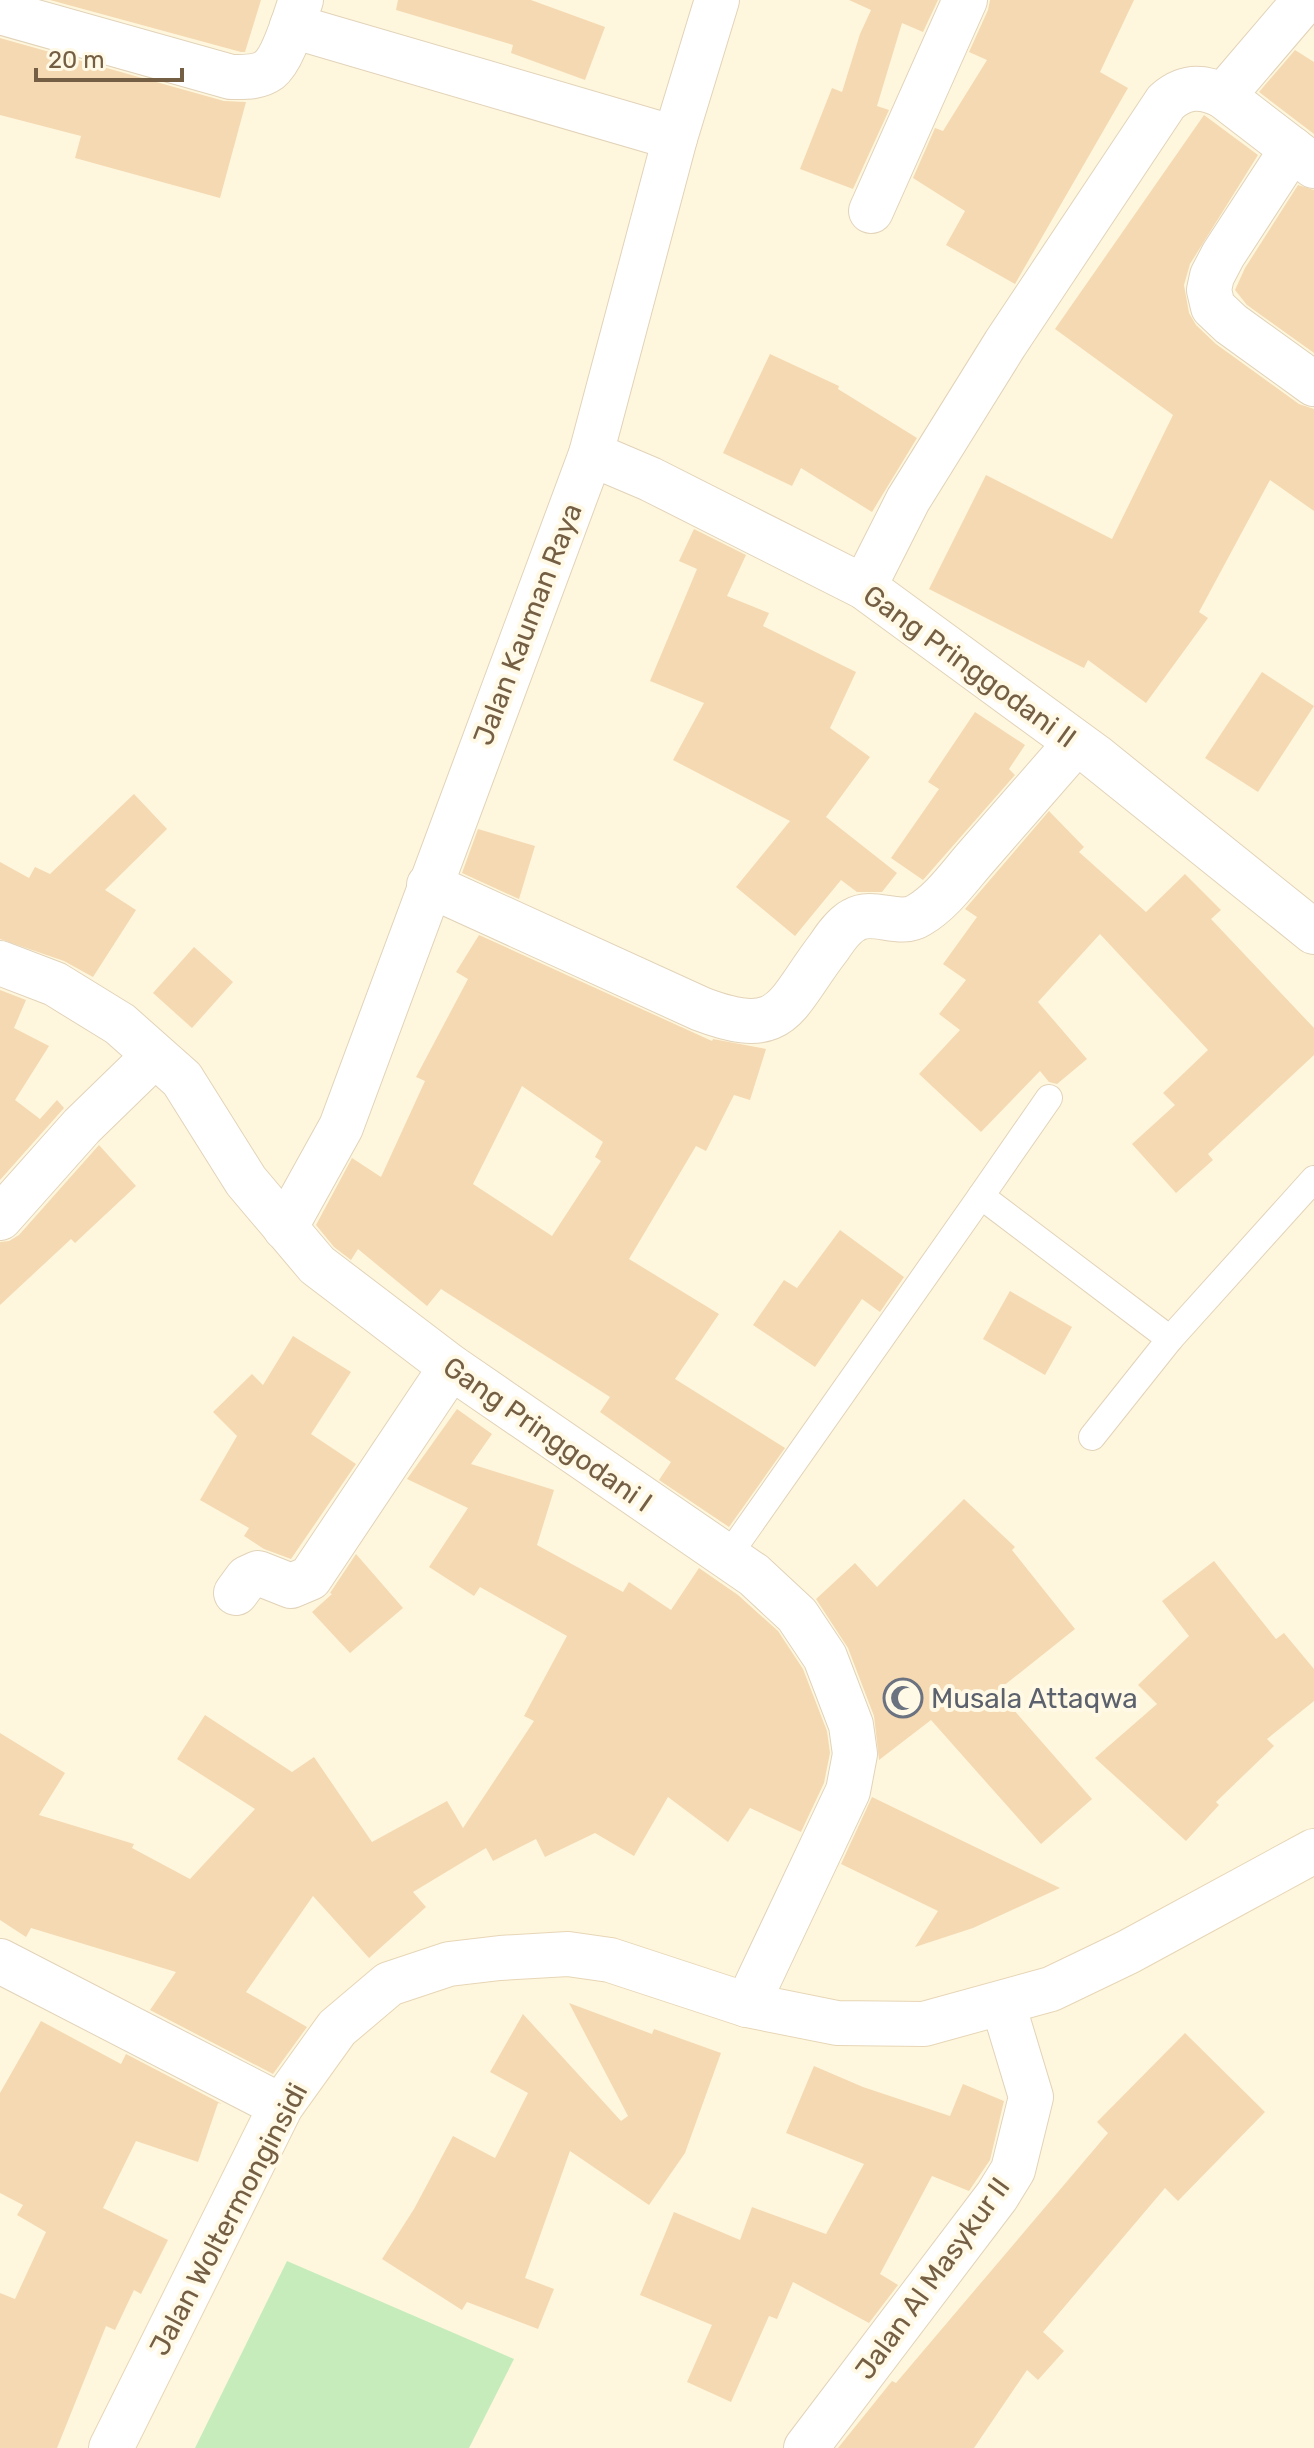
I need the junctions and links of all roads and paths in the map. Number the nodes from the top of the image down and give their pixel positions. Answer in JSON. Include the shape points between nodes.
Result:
{"nodes":[{"id":1,"x":717,"y":0,"type":"edge"},
{"id":2,"x":965,"y":0,"type":"edge"},
{"id":3,"x":1305,"y":0,"type":"edge"},
{"id":4,"x":0,"y":12,"type":"edge"},
{"id":5,"x":296,"y":13,"type":"edge"},
{"id":6,"x":1223,"y":96,"type":"junction"},
{"id":7,"x":675,"y":138,"type":"junction"},
{"id":8,"x":1303,"y":157,"type":"edge"},
{"id":9,"x":871,"y":211,"type":"dead end"},
{"id":10,"x":1314,"y":384,"type":"edge"},
{"id":11,"x":591,"y":454,"type":"junction"},
{"id":12,"x":864,"y":587,"type":"junction"},
{"id":13,"x":1076,"y":743,"type":"junction"},
{"id":14,"x":429,"y":885,"type":"junction"},
{"id":15,"x":1314,"y":932,"type":"edge"},
{"id":16,"x":0,"y":963,"type":"edge"},
{"id":17,"x":154,"y":1056,"type":"junction"},
{"id":18,"x":1049,"y":1098,"type":"dead end"},
{"id":19,"x":1314,"y":1179,"type":"edge"},
{"id":20,"x":981,"y":1196,"type":"junction"},
{"id":21,"x":0,"y":1218,"type":"edge"},
{"id":22,"x":285,"y":1228,"type":"junction"},
{"id":23,"x":1170,"y":1339,"type":"junction"},
{"id":24,"x":451,"y":1367,"type":"junction"},
{"id":25,"x":1092,"y":1437,"type":"dead end"},
{"id":26,"x":728,"y":1556,"type":"junction"},
{"id":27,"x":236,"y":1593,"type":"dead end"},
{"id":28,"x":1314,"y":1851,"type":"edge"},
{"id":29,"x":0,"y":1961,"type":"edge"},
{"id":30,"x":1003,"y":2004,"type":"junction"},
{"id":31,"x":747,"y":2005,"type":"junction"},
{"id":32,"x":281,"y":2106,"type":"junction"},
{"id":33,"x":111,"y":2448,"type":"edge"},
{"id":34,"x":806,"y":2448,"type":"edge"}],
"edges":[{"from":1,"to":7,"type":"street","name":"Jalan Kauman Raya"},
{"from":2,"to":9,"type":"street"},
{"from":3,"to":6,"type":"street"},
{"from":4,"to":5,"type":"street","via":[[231,77],[268,71]]},
{"from":5,"to":7,"type":"street"},
{"from":6,"to":8,"type":"street"},
{"from":6,"to":12,"type":"street","via":[[1191,88],[1166,102],[1005,344],[908,500]]},
{"from":7,"to":11,"type":"street","name":"Jalan Kauman Raya"},
{"from":8,"to":10,"type":"street","via":[[1223,255],[1209,290],[1213,307],[1231,324]]},
{"from":11,"to":12,"type":"street","name":"Gang Pringgodani II"},
{"from":11,"to":14,"type":"street","name":"Jalan Kauman Raya"},
{"from":12,"to":13,"type":"street","name":"Gang Pringgodani II"},
{"from":13,"to":14,"type":"street","via":[[948,890],[917,917],[854,919],[778,1016],[757,1022],[701,1009]]},
{"from":13,"to":15,"type":"street","name":"Gang Pringgodani II"},
{"from":14,"to":22,"type":"street","name":"Jalan Kauman Raya","via":[[341,1127]]},
{"from":16,"to":17,"type":"street","name":"Gang Pringgodani I","via":[[55,984],[120,1024]]},
{"from":17,"to":21,"type":"street"},
{"from":17,"to":22,"type":"street","name":"Gang Pringgodani I","via":[[182,1079],[246,1181]]},
{"from":18,"to":20,"type":"lane"},
{"from":19,"to":23,"type":"lane"},
{"from":20,"to":23,"type":"lane"},
{"from":20,"to":26,"type":"lane"},
{"from":22,"to":24,"type":"street","name":"Gang Pringgodani I","via":[[317,1265]]},
{"from":23,"to":25,"type":"lane"},
{"from":24,"to":26,"type":"street","name":"Gang Pringgodani I"},
{"from":24,"to":27,"type":"street","via":[[310,1578],[291,1586],[258,1573]]},
{"from":26,"to":31,"type":"street","name":"Gang Pringgodani I","via":[[797,1615],[825,1657],[851,1725],[855,1754],[848,1791]]},
{"from":28,"to":30,"type":"street","name":"Jalan Woltermonginsidi","via":[[1128,1952],[1051,1989]]},
{"from":29,"to":32,"type":"street"},
{"from":30,"to":31,"type":"street","name":"Jalan Woltermonginsidi","via":[[924,2024],[837,2023]]},
{"from":30,"to":34,"type":"street","name":"Jalan Al Masykur II","via":[[1031,2097],[1013,2170]]},
{"from":31,"to":32,"type":"street","name":"Jalan Woltermonginsidi","via":[[610,1960],[568,1954],[449,1964],[389,1984],[337,2028]]},
{"from":32,"to":33,"type":"street","name":"Jalan Woltermonginsidi"}]}
